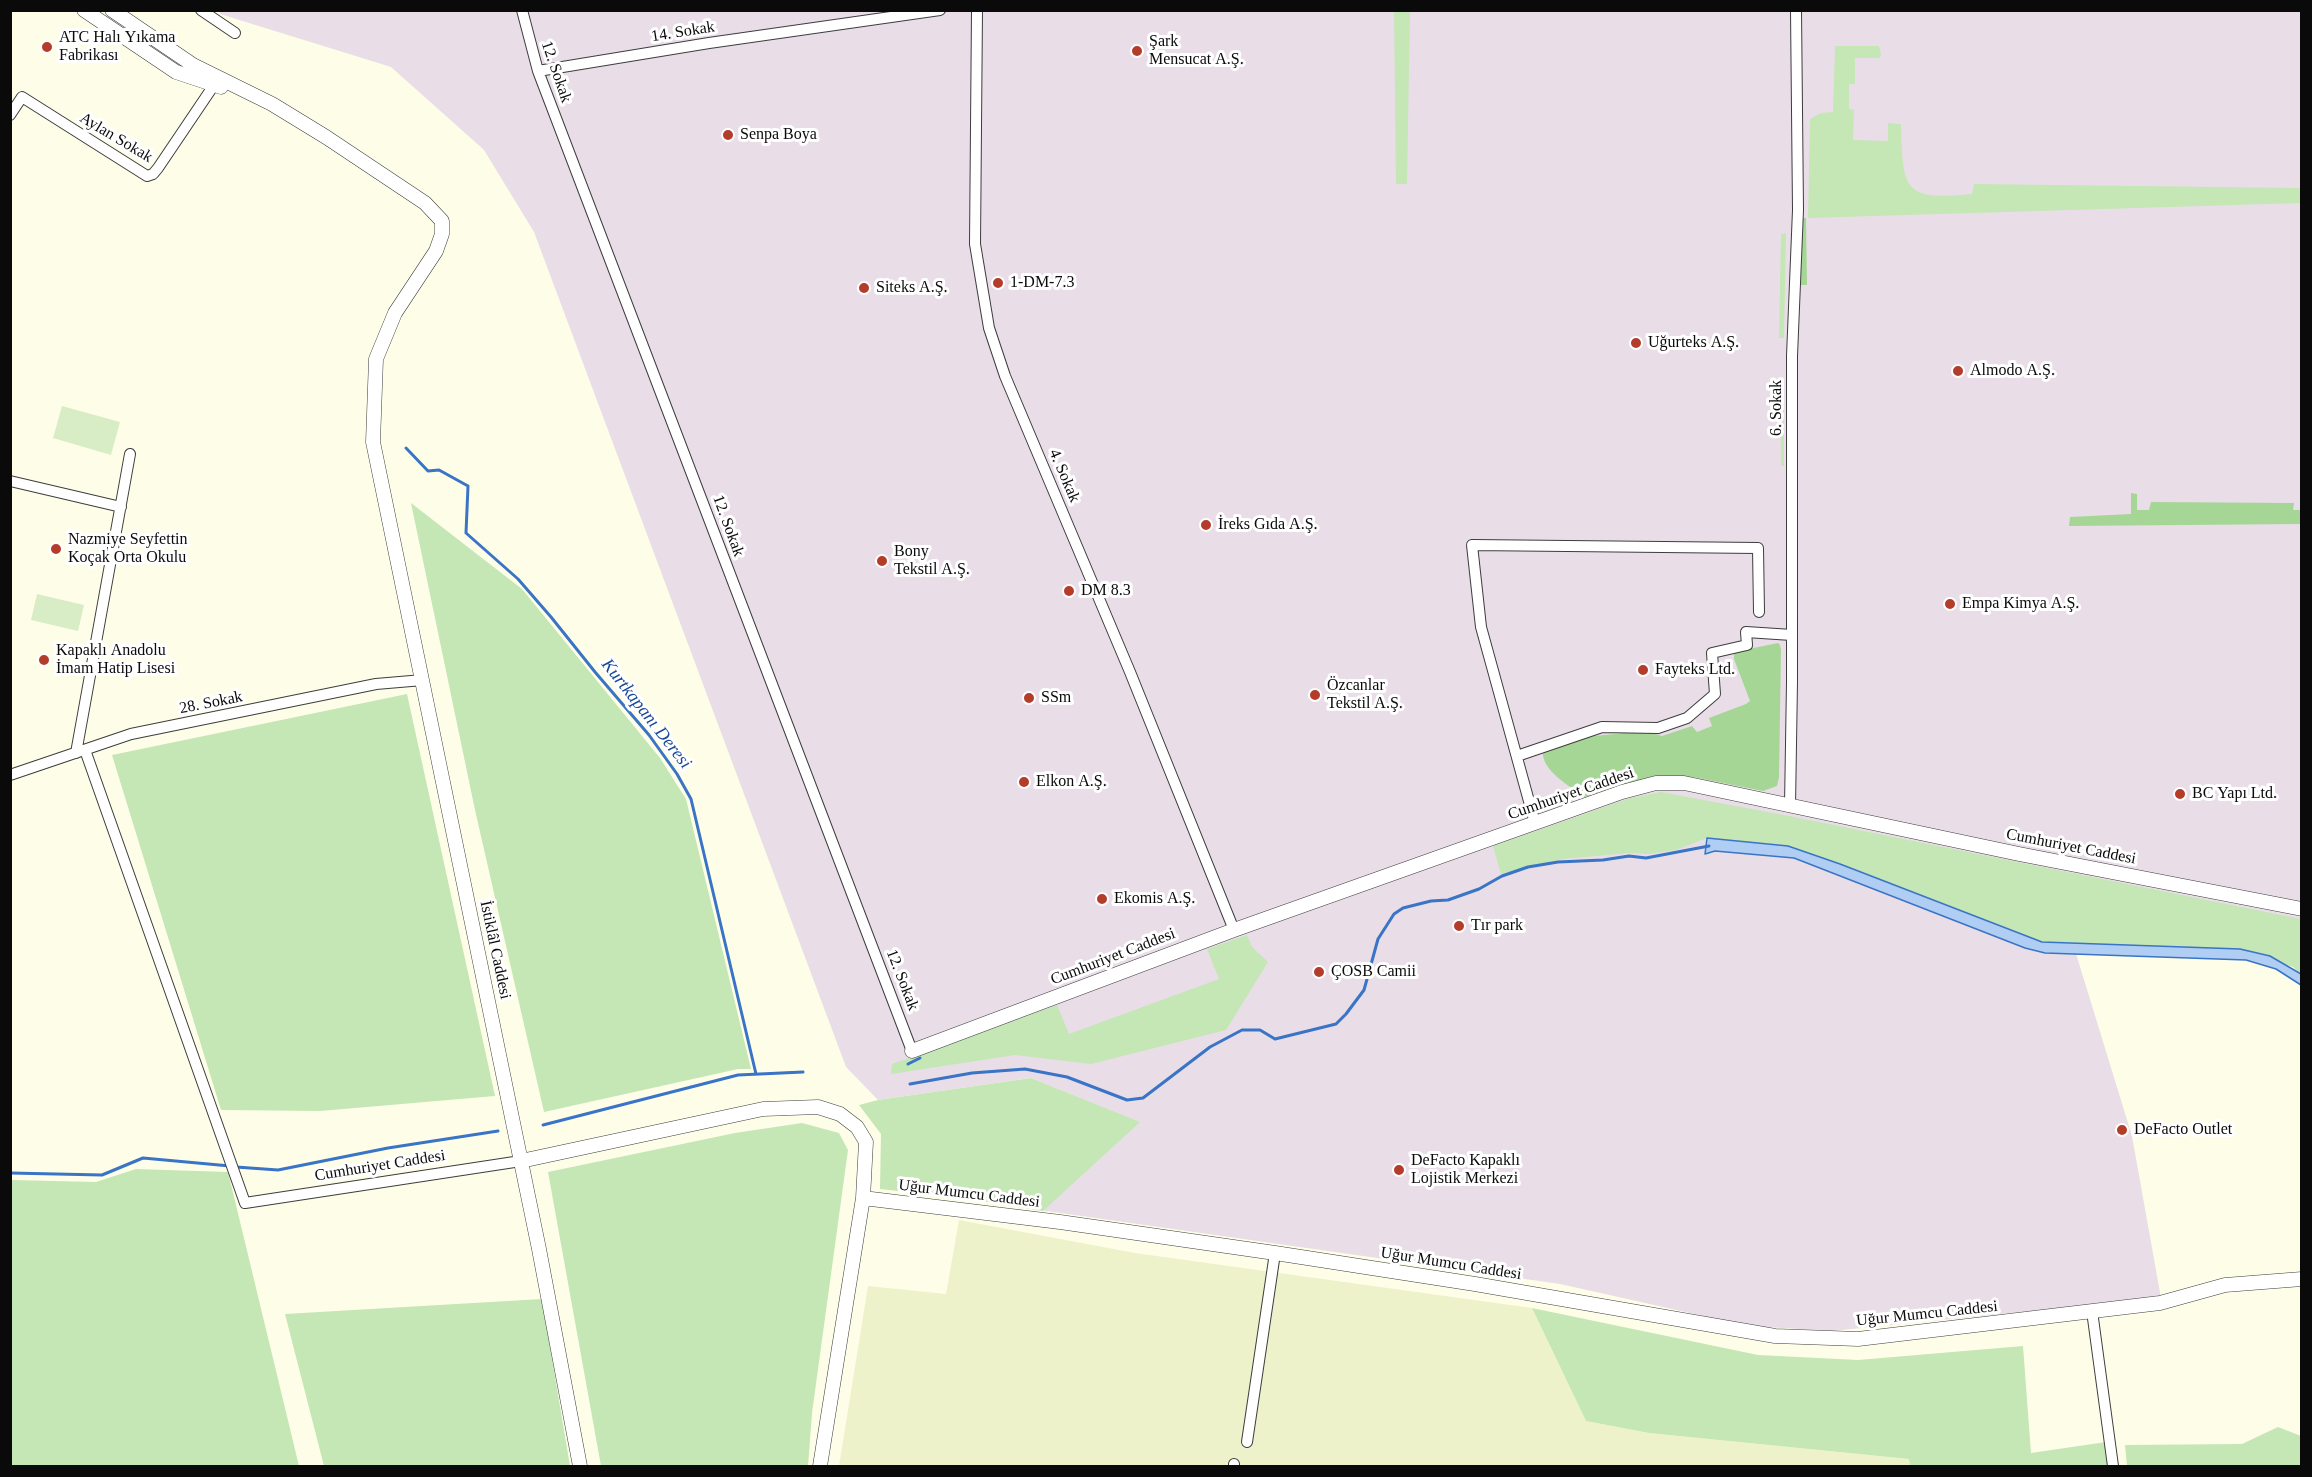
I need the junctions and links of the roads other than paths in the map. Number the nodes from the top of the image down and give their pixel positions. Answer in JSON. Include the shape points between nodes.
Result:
{"nodes":[{"id":1,"x":84,"y":10,"type":"edge"},
{"id":2,"x":112,"y":10,"type":"edge"},
{"id":3,"x":201,"y":10,"type":"edge"},
{"id":4,"x":214,"y":10,"type":"edge"},
{"id":5,"x":522,"y":10,"type":"edge"},
{"id":6,"x":940,"y":10,"type":"edge"},
{"id":7,"x":977,"y":10,"type":"edge"},
{"id":8,"x":1796,"y":10,"type":"edge"},
{"id":9,"x":219,"y":23,"type":"junction"},
{"id":10,"x":235,"y":33,"type":"dead end"},
{"id":11,"x":538,"y":71,"type":"junction"},
{"id":12,"x":214,"y":85,"type":"junction"},
{"id":13,"x":272,"y":104,"type":"junction"},
{"id":14,"x":10,"y":115,"type":"edge"},
{"id":15,"x":130,"y":454,"type":"dead end"},
{"id":16,"x":10,"y":481,"type":"edge"},
{"id":17,"x":121,"y":507,"type":"junction"},
{"id":18,"x":1759,"y":612,"type":"dead end"},
{"id":19,"x":1792,"y":635,"type":"junction"},
{"id":20,"x":423,"y":680,"type":"junction"},
{"id":21,"x":81,"y":751,"type":"junction"},
{"id":22,"x":1517,"y":756,"type":"junction"},
{"id":23,"x":10,"y":775,"type":"edge"},
{"id":24,"x":1790,"y":806,"type":"junction"},
{"id":25,"x":1535,"y":823,"type":"junction"},
{"id":26,"x":2301,"y":909,"type":"edge"},
{"id":27,"x":1234,"y":930,"type":"junction"},
{"id":28,"x":912,"y":1050,"type":"joint"},
{"id":29,"x":521,"y":1161,"type":"junction"},
{"id":30,"x":863,"y":1198,"type":"junction"},
{"id":31,"x":1275,"y":1253,"type":"junction"},
{"id":32,"x":2301,"y":1279,"type":"edge"},
{"id":33,"x":2092,"y":1311,"type":"junction"},
{"id":34,"x":1247,"y":1442,"type":"dead end"},
{"id":35,"x":579,"y":1467,"type":"edge"},
{"id":36,"x":820,"y":1467,"type":"edge"},
{"id":37,"x":2113,"y":1467,"type":"edge"}],
"edges":[{"from":1,"to":12,"type":"street","via":[[176,72]]},
{"from":2,"to":13,"type":"street","via":[[193,65]]},
{"from":3,"to":9,"type":"street"},
{"from":4,"to":9,"type":"street"},
{"from":5,"to":11,"type":"street","name":"12. Sokak"},
{"from":6,"to":11,"type":"street","name":"14. Sokak"},
{"from":7,"to":27,"type":"street","name":"4. Sokak","via":[[975,244],[989,328],[1005,376]]},
{"from":8,"to":19,"type":"street","name":"6. Sokak","via":[[1798,210],[1792,356]]},
{"from":9,"to":10,"type":"street"},
{"from":11,"to":28,"type":"street","name":"12. Sokak"},
{"from":12,"to":13,"type":"street"},
{"from":12,"to":14,"type":"street","name":"Aylan Sokak","via":[[158,168],[147,176],[22,97]]},
{"from":13,"to":20,"type":"street","name":"İstiklâl Caddesi","via":[[425,203],[442,221],[436,251],[395,313],[376,359],[373,442]]},
{"from":15,"to":17,"type":"street"},
{"from":16,"to":17,"type":"street"},
{"from":17,"to":21,"type":"street"},
{"from":18,"to":22,"type":"street","via":[[1758,548],[1472,545],[1481,627]]},
{"from":19,"to":22,"type":"street","via":[[1746,632],[1747,645],[1712,653],[1715,694],[1687,718],[1658,728],[1602,727]]},
{"from":19,"to":24,"type":"street","name":"6. Sokak"},
{"from":20,"to":21,"type":"street","name":"28. Sokak","via":[[376,684],[143,732]]},
{"from":20,"to":29,"type":"street","name":"İstiklâl Caddesi"},
{"from":21,"to":23,"type":"street","name":"28. Sokak"},
{"from":21,"to":29,"type":"street","name":"Cumhuriyet Caddesi","via":[[245,1203]]},
{"from":22,"to":25,"type":"street"},
{"from":24,"to":25,"type":"street","name":"Cumhuriyet Caddesi","via":[[1667,782],[1641,786]]},
{"from":24,"to":26,"type":"street","name":"Cumhuriyet Caddesi"},
{"from":25,"to":27,"type":"street","name":"Cumhuriyet Caddesi"},
{"from":27,"to":28,"type":"street","name":"Cumhuriyet Caddesi"},
{"from":29,"to":30,"type":"street","via":[[763,1109],[818,1107],[840,1114],[857,1126],[866,1142]]},
{"from":29,"to":35,"type":"street","name":"İstiklâl Caddesi"},
{"from":30,"to":31,"type":"street","name":"Uğur Mumcu Caddesi"},
{"from":30,"to":36,"type":"street"},
{"from":31,"to":33,"type":"street","name":"Uğur Mumcu Caddesi","via":[[1775,1336],[1858,1339]]},
{"from":31,"to":34,"type":"street"},
{"from":32,"to":33,"type":"street","name":"Uğur Mumcu Caddesi","via":[[2225,1285],[2160,1303]]},
{"from":33,"to":37,"type":"street"}]}
